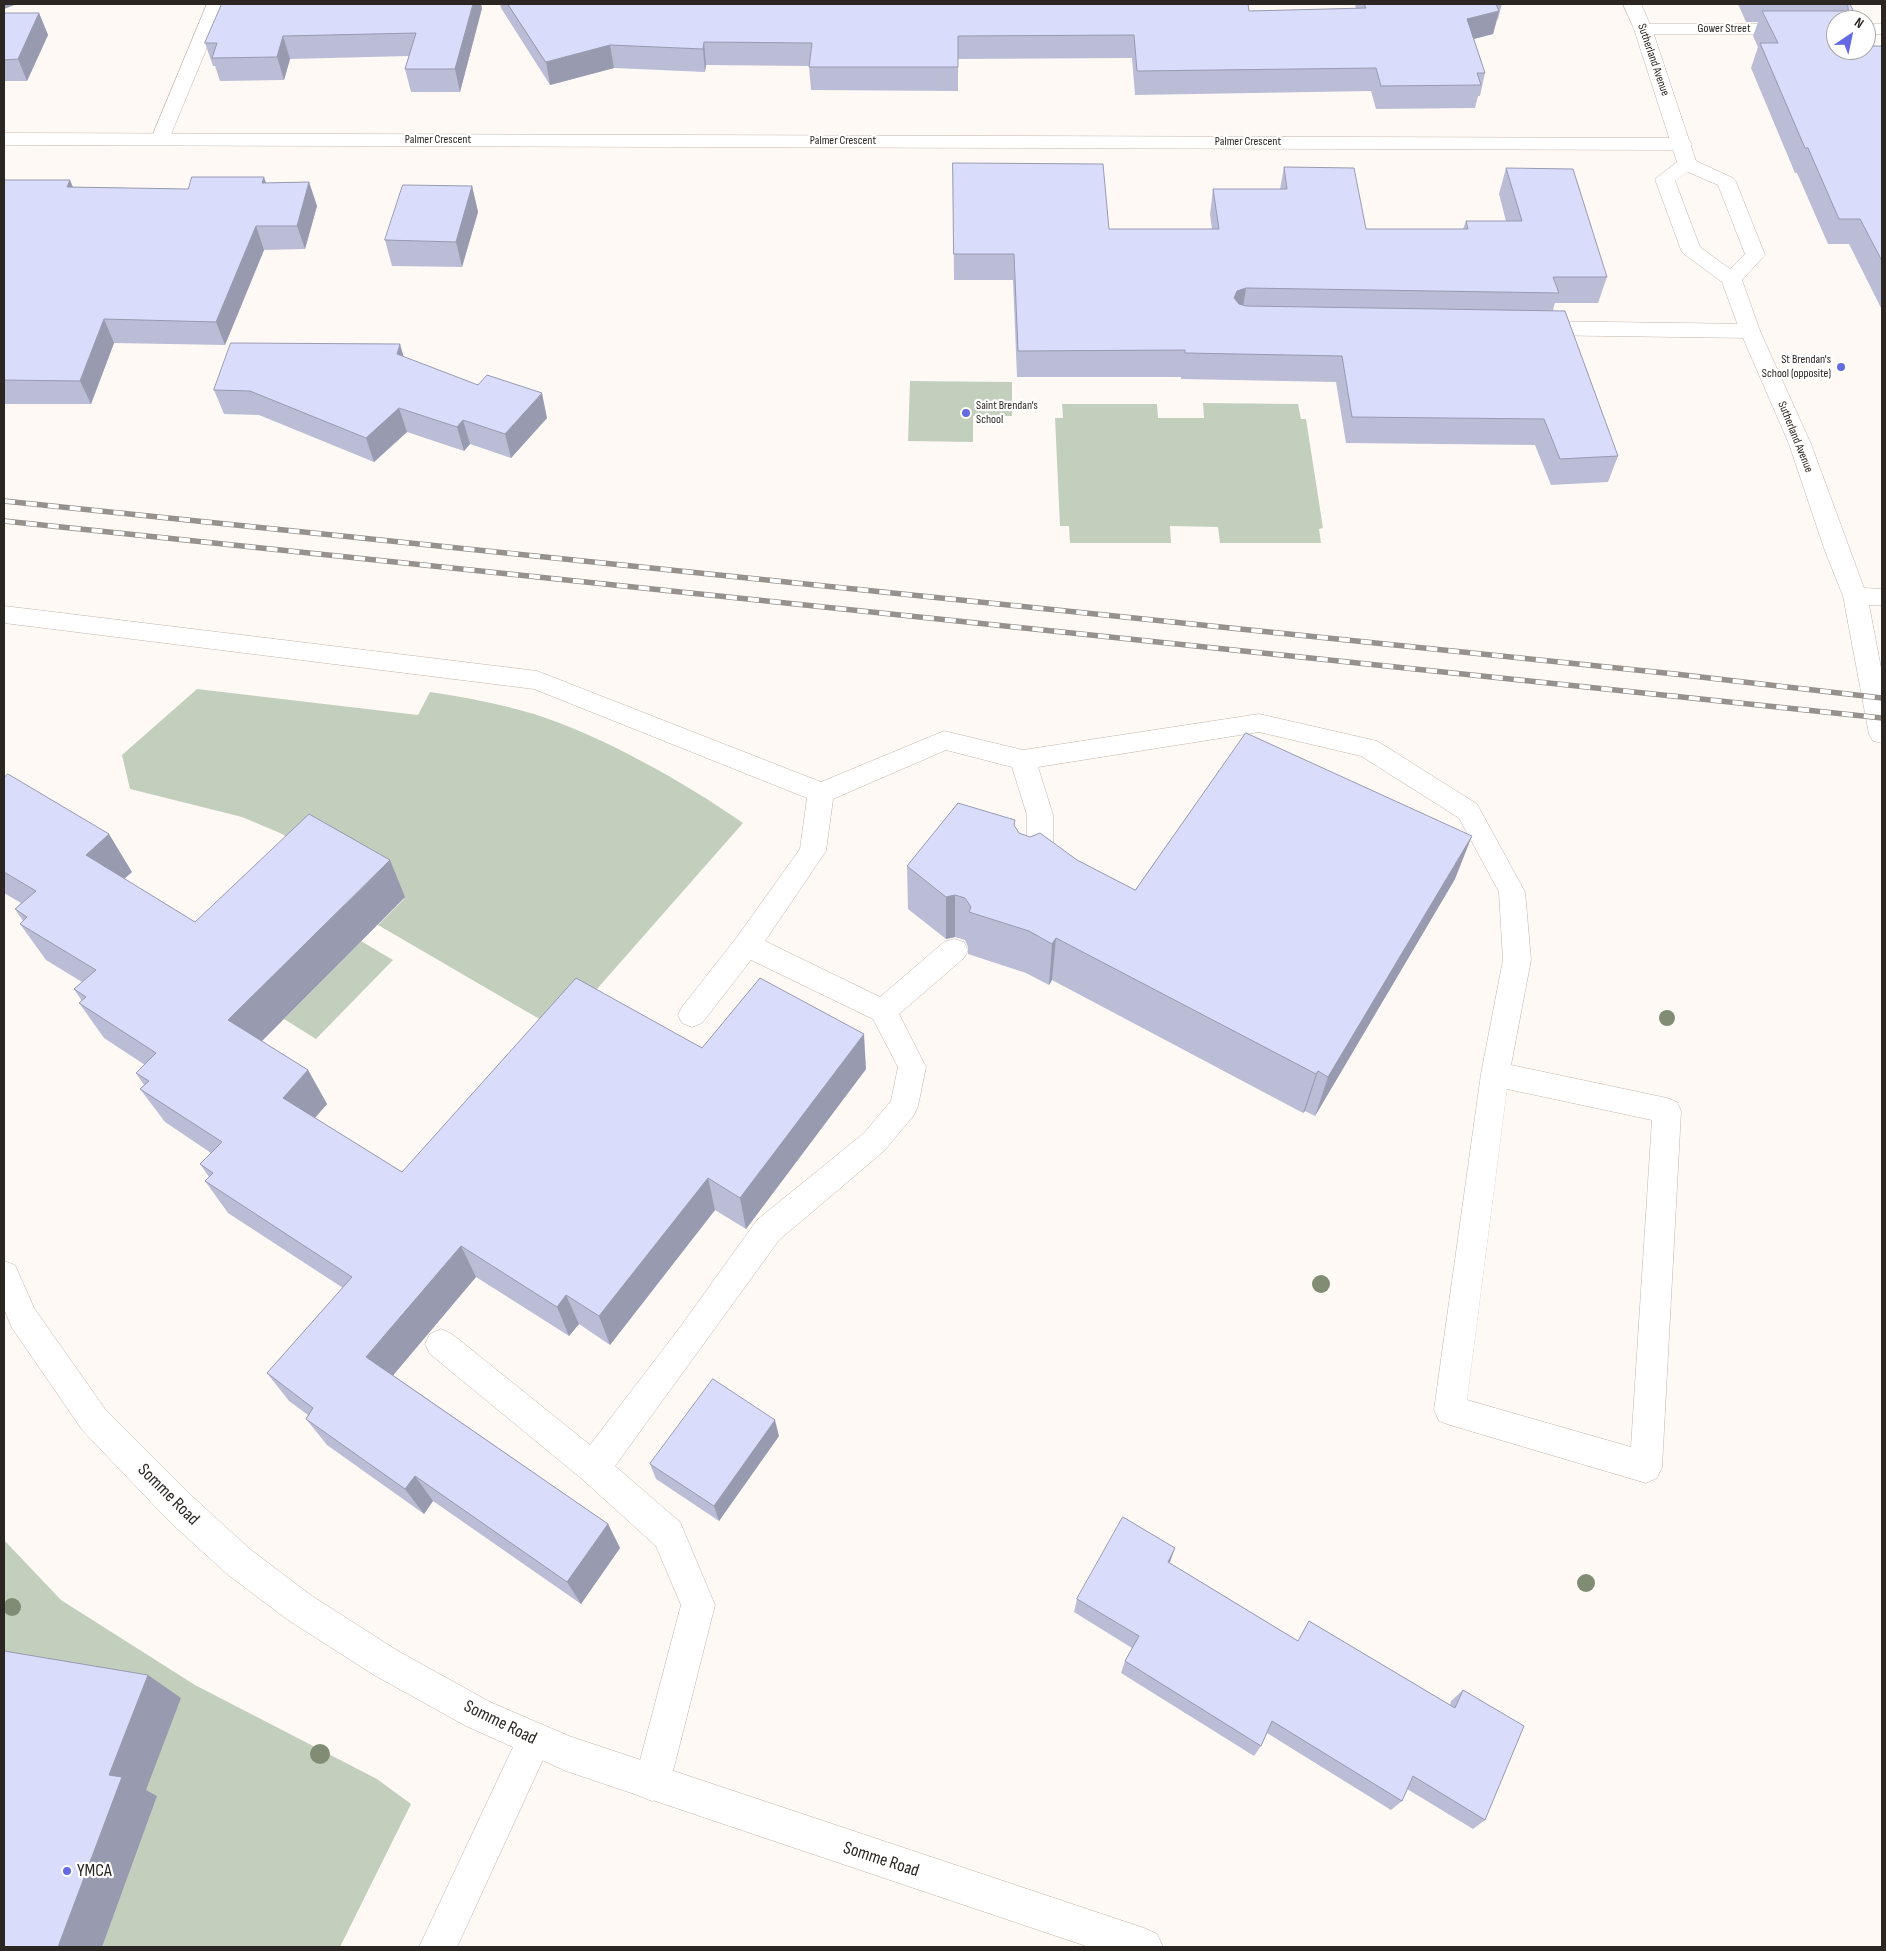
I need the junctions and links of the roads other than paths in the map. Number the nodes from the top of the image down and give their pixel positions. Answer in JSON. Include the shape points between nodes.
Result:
{"nodes":[{"id":1,"x":216,"y":4,"type":"edge"},
{"id":2,"x":1632,"y":4,"type":"edge"},
{"id":3,"x":1643,"y":29,"type":"junction"},
{"id":4,"x":1826,"y":29,"type":"edge"},
{"id":5,"x":4,"y":139,"type":"edge"},
{"id":6,"x":160,"y":139,"type":"junction"},
{"id":7,"x":1682,"y":144,"type":"junction"},
{"id":8,"x":1687,"y":164,"type":"junction"},
{"id":9,"x":1731,"y":279,"type":"junction"},
{"id":10,"x":1516,"y":328,"type":"edge"},
{"id":11,"x":1750,"y":331,"type":"junction"},
{"id":12,"x":1855,"y":596,"type":"junction"},
{"id":13,"x":1882,"y":597,"type":"edge"},
{"id":14,"x":4,"y":614,"type":"edge"},
{"id":15,"x":1882,"y":734,"type":"edge"},
{"id":16,"x":1023,"y":760,"type":"junction"},
{"id":17,"x":821,"y":792,"type":"junction"},
{"id":18,"x":1026,"y":868,"type":"edge"},
{"id":19,"x":747,"y":945,"type":"junction"},
{"id":20,"x":954,"y":950,"type":"dead end"},
{"id":21,"x":883,"y":1011,"type":"junction"},
{"id":22,"x":692,"y":1015,"type":"dead end"},
{"id":23,"x":1495,"y":1074,"type":"junction"},
{"id":24,"x":4,"y":1275,"type":"edge"},
{"id":25,"x":441,"y":1344,"type":"dead end"},
{"id":26,"x":594,"y":1468,"type":"junction"},
{"id":27,"x":534,"y":1740,"type":"junction"},
{"id":28,"x":652,"y":1783,"type":"junction"},
{"id":29,"x":438,"y":1947,"type":"edge"},
{"id":30,"x":1144,"y":1947,"type":"edge"}],
"edges":[{"from":1,"to":6,"type":"street"},
{"from":2,"to":3,"type":"street","name":"Sutherland Avenue"},
{"from":3,"to":4,"type":"street","name":"Gower Street"},
{"from":3,"to":7,"type":"street","name":"Sutherland Avenue"},
{"from":5,"to":6,"type":"street","name":"Palmer Crescent"},
{"from":6,"to":7,"type":"street","name":"Palmer Crescent"},
{"from":7,"to":8,"type":"street","name":"Sutherland Avenue"},
{"from":8,"to":9,"type":"street","via":[[1665,178],[1691,250]]},
{"from":8,"to":9,"type":"street","via":[[1726,182],[1755,254]]},
{"from":9,"to":11,"type":"street","name":"Sutherland Avenue"},
{"from":10,"to":11,"type":"street"},
{"from":11,"to":12,"type":"street","name":"Sutherland Avenue","via":[[1800,444]]},
{"from":12,"to":13,"type":"street"},
{"from":12,"to":15,"type":"street","name":"Sutherland Avenue"},
{"from":14,"to":17,"type":"street","via":[[537,680]]},
{"from":16,"to":17,"type":"street","via":[[944,740]]},
{"from":16,"to":18,"type":"street","via":[[1040,815],[1040,842]]},
{"from":16,"to":23,"type":"street","via":[[1259,723],[1368,748],[1468,811],[1512,892],[1517,960]]},
{"from":17,"to":19,"type":"street","via":[[813,851]]},
{"from":19,"to":21,"type":"street"},
{"from":19,"to":22,"type":"street"},
{"from":20,"to":21,"type":"street"},
{"from":21,"to":26,"type":"street","via":[[912,1067],[904,1106],[874,1142],[768,1230]]},
{"from":23,"to":23,"type":"street","via":[[1667,1111],[1646,1466],[1450,1410]]},
{"from":24,"to":27,"type":"street","name":"Somme Road","via":[[23,1318],[94,1420],[182,1510],[239,1562],[300,1608],[386,1663],[478,1714]]},
{"from":25,"to":26,"type":"street"},
{"from":26,"to":28,"type":"street","via":[[668,1534],[698,1605]]},
{"from":27,"to":28,"type":"street","name":"Somme Road"},
{"from":27,"to":29,"type":"street"},
{"from":28,"to":30,"type":"street","name":"Somme Road"}]}
